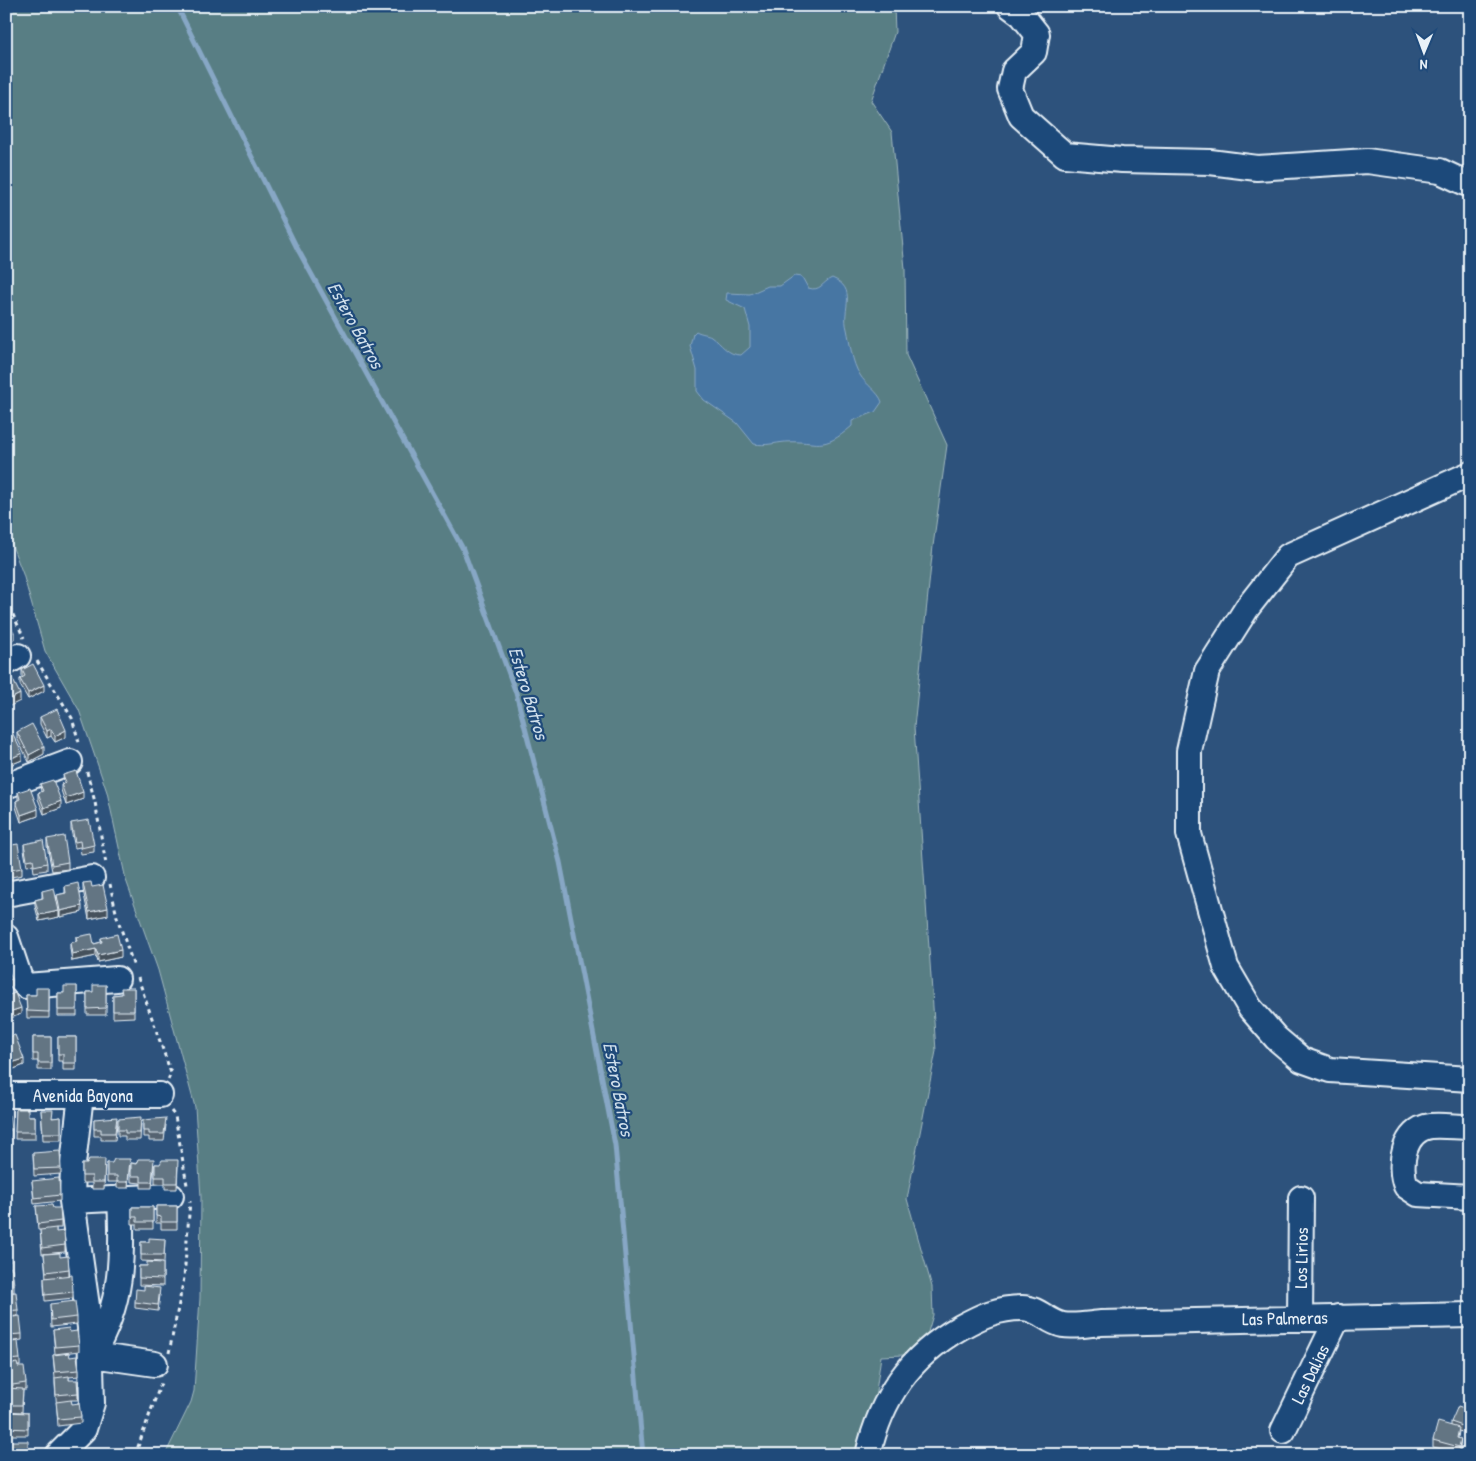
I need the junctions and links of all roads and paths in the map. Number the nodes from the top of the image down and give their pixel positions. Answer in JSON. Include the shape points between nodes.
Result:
{"nodes":[{"id":1,"x":1010,"y":6,"type":"edge"},
{"id":2,"x":1470,"y":185,"type":"edge"},
{"id":3,"x":1470,"y":474,"type":"edge"},
{"id":4,"x":6,"y":600,"type":"edge"},
{"id":5,"x":21,"y":655,"type":"edge"},
{"id":6,"x":80,"y":762,"type":"junction"},
{"id":7,"x":6,"y":786,"type":"edge"},
{"id":8,"x":102,"y":875,"type":"junction"},
{"id":9,"x":6,"y":894,"type":"edge"},
{"id":10,"x":6,"y":937,"type":"edge"},
{"id":11,"x":117,"y":979,"type":"dead end"},
{"id":12,"x":1470,"y":1079,"type":"edge"},
{"id":13,"x":6,"y":1095,"type":"edge"},
{"id":14,"x":81,"y":1095,"type":"junction"},
{"id":15,"x":160,"y":1095,"type":"junction"},
{"id":16,"x":1470,"y":1127,"type":"edge"},
{"id":17,"x":172,"y":1196,"type":"dead end"},
{"id":18,"x":1470,"y":1197,"type":"edge"},
{"id":19,"x":120,"y":1198,"type":"junction"},
{"id":20,"x":1301,"y":1198,"type":"dead end"},
{"id":21,"x":72,"y":1201,"type":"junction"},
{"id":22,"x":1470,"y":1315,"type":"edge"},
{"id":23,"x":1338,"y":1317,"type":"junction"},
{"id":24,"x":1300,"y":1318,"type":"junction"},
{"id":25,"x":92,"y":1355,"type":"junction"},
{"id":26,"x":162,"y":1367,"type":"junction"},
{"id":27,"x":1283,"y":1431,"type":"dead end"},
{"id":28,"x":58,"y":1455,"type":"edge"},
{"id":29,"x":135,"y":1455,"type":"edge"},
{"id":30,"x":868,"y":1455,"type":"edge"}],
"edges":[{"from":1,"to":2,"type":"street","via":[[1037,34],[1034,52],[1014,71],[1010,89],[1021,116],[1065,155],[1210,162],[1257,168],[1367,161],[1440,171]]},
{"from":3,"to":12,"type":"street","via":[[1288,556],[1248,608],[1207,671],[1189,750],[1189,834],[1226,968],[1255,1014],[1302,1060],[1330,1070]]},
{"from":4,"to":5,"type":"path"},
{"from":5,"to":6,"type":"path","via":[[72,718]]},
{"from":6,"to":7,"type":"street"},
{"from":6,"to":8,"type":"path","via":[[95,802]]},
{"from":8,"to":9,"type":"street"},
{"from":8,"to":15,"type":"path","via":[[171,1073]]},
{"from":10,"to":11,"type":"street","via":[[20,979],[26,986]]},
{"from":13,"to":14,"type":"street","name":"Avenida Bayona"},
{"from":14,"to":15,"type":"street","name":"Avenida Bayona"},
{"from":14,"to":21,"type":"street","via":[[72,1164]]},
{"from":15,"to":26,"type":"path","via":[[175,1116],[191,1204],[184,1278]]},
{"from":16,"to":18,"type":"street","via":[[1429,1126],[1421,1130],[1404,1152],[1402,1169],[1406,1186],[1418,1194]]},
{"from":17,"to":19,"type":"street"},
{"from":19,"to":21,"type":"street"},
{"from":19,"to":25,"type":"street","via":[[122,1250],[118,1290],[110,1321]]},
{"from":20,"to":24,"type":"street","name":"Los Lirios"},
{"from":21,"to":25,"type":"street"},
{"from":22,"to":23,"type":"street","name":"Las Palmeras"},
{"from":23,"to":24,"type":"street","name":"Las Palmeras"},
{"from":23,"to":27,"type":"street","name":"Las Dalias"},
{"from":24,"to":30,"type":"street","name":"Las Palmeras","via":[[1062,1325],[1034,1308],[992,1311],[940,1339],[919,1356],[899,1381],[882,1413]]},
{"from":25,"to":26,"type":"street"},
{"from":25,"to":28,"type":"street","via":[[92,1403],[87,1422],[79,1435]]},
{"from":26,"to":29,"type":"path"}]}
